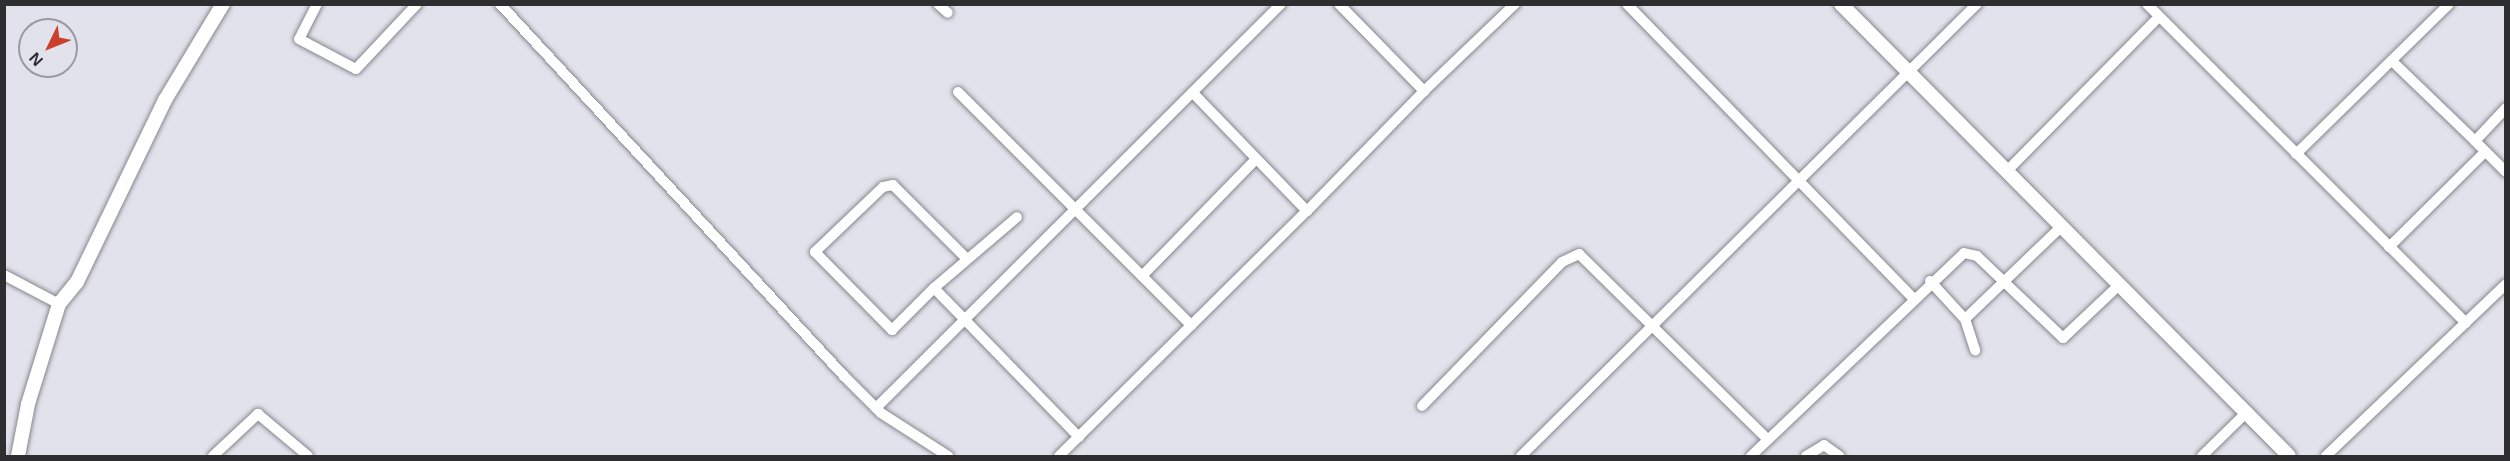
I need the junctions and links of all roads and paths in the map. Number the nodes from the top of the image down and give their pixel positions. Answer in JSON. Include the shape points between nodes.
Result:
{"nodes":[{"id":1,"x":223,"y":4,"type":"edge"},
{"id":2,"x":317,"y":4,"type":"edge"},
{"id":3,"x":417,"y":4,"type":"edge"},
{"id":4,"x":500,"y":4,"type":"edge"},
{"id":5,"x":938,"y":4,"type":"edge"},
{"id":6,"x":1281,"y":4,"type":"edge"},
{"id":7,"x":1339,"y":4,"type":"edge"},
{"id":8,"x":1515,"y":4,"type":"edge"},
{"id":9,"x":1627,"y":4,"type":"edge"},
{"id":10,"x":1841,"y":4,"type":"edge"},
{"id":11,"x":1977,"y":4,"type":"edge"},
{"id":12,"x":2147,"y":4,"type":"edge"},
{"id":13,"x":2449,"y":4,"type":"edge"},
{"id":14,"x":948,"y":13,"type":"dead end"},
{"id":15,"x":2159,"y":17,"type":"junction"},
{"id":16,"x":2391,"y":61,"type":"junction"},
{"id":17,"x":1908,"y":73,"type":"junction"},
{"id":18,"x":1424,"y":91,"type":"junction"},
{"id":19,"x":958,"y":92,"type":"dead end"},
{"id":20,"x":1194,"y":94,"type":"junction"},
{"id":21,"x":2505,"y":108,"type":"edge"},
{"id":22,"x":2475,"y":141,"type":"junction"},
{"id":23,"x":2485,"y":152,"type":"junction"},
{"id":24,"x":2296,"y":154,"type":"junction"},
{"id":25,"x":1256,"y":159,"type":"junction"},
{"id":26,"x":2008,"y":170,"type":"junction"},
{"id":27,"x":2505,"y":172,"type":"edge"},
{"id":28,"x":1802,"y":182,"type":"junction"},
{"id":29,"x":1077,"y":210,"type":"junction"},
{"id":30,"x":1307,"y":211,"type":"junction"},
{"id":31,"x":1017,"y":217,"type":"dead end"},
{"id":32,"x":2061,"y":227,"type":"junction"},
{"id":33,"x":2390,"y":247,"type":"junction"},
{"id":34,"x":966,"y":258,"type":"junction"},
{"id":35,"x":4,"y":275,"type":"edge"},
{"id":36,"x":1143,"y":276,"type":"junction"},
{"id":37,"x":1930,"y":280,"type":"junction"},
{"id":38,"x":2005,"y":283,"type":"junction"},
{"id":39,"x":2505,"y":284,"type":"edge"},
{"id":40,"x":2119,"y":285,"type":"junction"},
{"id":41,"x":934,"y":288,"type":"junction"},
{"id":42,"x":1912,"y":297,"type":"junction"},
{"id":43,"x":59,"y":304,"type":"junction"},
{"id":44,"x":1965,"y":319,"type":"junction"},
{"id":45,"x":965,"y":320,"type":"junction"},
{"id":46,"x":2466,"y":323,"type":"junction"},
{"id":47,"x":1191,"y":325,"type":"junction"},
{"id":48,"x":1654,"y":327,"type":"junction"},
{"id":49,"x":1975,"y":350,"type":"dead end"},
{"id":50,"x":1422,"y":406,"type":"dead end"},
{"id":51,"x":876,"y":408,"type":"junction"},
{"id":52,"x":2248,"y":411,"type":"junction"},
{"id":53,"x":1079,"y":437,"type":"junction"},
{"id":54,"x":1767,"y":439,"type":"junction"},
{"id":55,"x":18,"y":456,"type":"edge"},
{"id":56,"x":213,"y":456,"type":"edge"},
{"id":57,"x":308,"y":456,"type":"edge"},
{"id":58,"x":948,"y":456,"type":"edge"},
{"id":59,"x":1059,"y":456,"type":"edge"},
{"id":60,"x":1521,"y":456,"type":"edge"},
{"id":61,"x":1751,"y":456,"type":"edge"},
{"id":62,"x":1806,"y":456,"type":"edge"},
{"id":63,"x":1839,"y":456,"type":"edge"},
{"id":64,"x":2202,"y":456,"type":"edge"},
{"id":65,"x":2289,"y":456,"type":"edge"},
{"id":66,"x":2326,"y":456,"type":"edge"}],
"edges":[{"from":1,"to":43,"type":"street","via":[[165,100],[77,282]]},
{"from":2,"to":3,"type":"street","via":[[299,39],[356,69]]},
{"from":4,"to":51,"type":"street"},
{"from":5,"to":14,"type":"street"},
{"from":6,"to":20,"type":"street"},
{"from":7,"to":18,"type":"street"},
{"from":8,"to":18,"type":"street"},
{"from":9,"to":28,"type":"street"},
{"from":10,"to":17,"type":"street"},
{"from":11,"to":17,"type":"street"},
{"from":12,"to":15,"type":"street"},
{"from":13,"to":16,"type":"street"},
{"from":15,"to":24,"type":"street"},
{"from":15,"to":26,"type":"street"},
{"from":16,"to":22,"type":"street"},
{"from":16,"to":24,"type":"street"},
{"from":17,"to":26,"type":"street"},
{"from":17,"to":28,"type":"street"},
{"from":18,"to":30,"type":"street"},
{"from":19,"to":29,"type":"street"},
{"from":20,"to":25,"type":"street"},
{"from":20,"to":29,"type":"street"},
{"from":21,"to":22,"type":"street"},
{"from":22,"to":23,"type":"street"},
{"from":23,"to":27,"type":"street"},
{"from":23,"to":33,"type":"street"},
{"from":24,"to":33,"type":"street"},
{"from":25,"to":30,"type":"street"},
{"from":25,"to":36,"type":"street"},
{"from":26,"to":32,"type":"street"},
{"from":28,"to":42,"type":"street"},
{"from":28,"to":48,"type":"street"},
{"from":29,"to":36,"type":"street"},
{"from":29,"to":45,"type":"street"},
{"from":30,"to":47,"type":"street"},
{"from":31,"to":34,"type":"street"},
{"from":32,"to":38,"type":"street"},
{"from":32,"to":40,"type":"street"},
{"from":33,"to":46,"type":"street"},
{"from":34,"to":41,"type":"street"},
{"from":34,"to":41,"type":"street","via":[[893,186],[883,187],[814,252],[892,330]]},
{"from":35,"to":43,"type":"street"},
{"from":36,"to":47,"type":"street"},
{"from":37,"to":38,"type":"street","via":[[1964,253],[1977,256]]},
{"from":37,"to":42,"type":"street"},
{"from":37,"to":44,"type":"street"},
{"from":38,"to":40,"type":"street","via":[[2063,338]]},
{"from":38,"to":44,"type":"street"},
{"from":39,"to":46,"type":"street"},
{"from":40,"to":52,"type":"street"},
{"from":41,"to":45,"type":"street"},
{"from":42,"to":54,"type":"street"},
{"from":43,"to":55,"type":"street","via":[[28,404]]},
{"from":44,"to":49,"type":"street"},
{"from":45,"to":51,"type":"street"},
{"from":45,"to":53,"type":"street"},
{"from":46,"to":66,"type":"street"},
{"from":47,"to":53,"type":"street"},
{"from":48,"to":50,"type":"street","via":[[1586,256],[1570,255]]},
{"from":48,"to":54,"type":"street"},
{"from":48,"to":60,"type":"street"},
{"from":51,"to":58,"type":"street"},
{"from":52,"to":64,"type":"street"},
{"from":52,"to":65,"type":"street"},
{"from":53,"to":59,"type":"street"},
{"from":54,"to":61,"type":"street"},
{"from":56,"to":57,"type":"street","via":[[258,414]]},
{"from":62,"to":63,"type":"street","via":[[1824,445]]}]}
